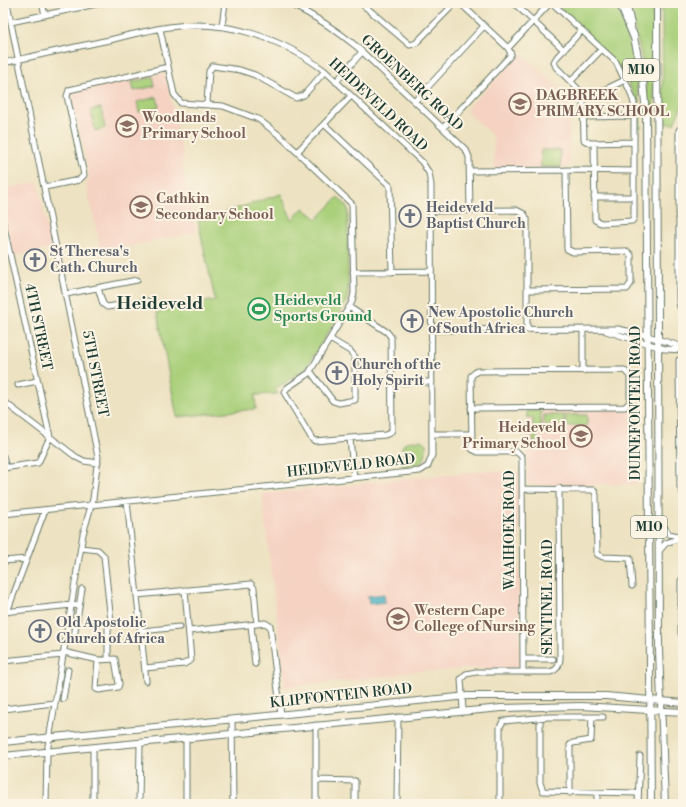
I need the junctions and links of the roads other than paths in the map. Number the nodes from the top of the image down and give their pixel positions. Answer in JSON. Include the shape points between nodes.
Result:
{"nodes":[{"id":1,"x":7,"y":3,"type":"edge"},
{"id":2,"x":42,"y":3,"type":"edge"},
{"id":3,"x":101,"y":3,"type":"edge"},
{"id":4,"x":224,"y":3,"type":"edge"},
{"id":5,"x":288,"y":3,"type":"edge"},
{"id":6,"x":361,"y":3,"type":"edge"},
{"id":7,"x":455,"y":3,"type":"edge"},
{"id":8,"x":460,"y":3,"type":"edge"},
{"id":9,"x":514,"y":3,"type":"edge"},
{"id":10,"x":551,"y":3,"type":"edge"},
{"id":11,"x":620,"y":3,"type":"edge"},
{"id":12,"x":626,"y":3,"type":"edge"},
{"id":13,"x":657,"y":3,"type":"edge"},
{"id":14,"x":45,"y":15,"type":"junction"},
{"id":15,"x":534,"y":21,"type":"junction"},
{"id":16,"x":11,"y":22,"type":"junction"},
{"id":17,"x":222,"y":26,"type":"junction"},
{"id":18,"x":484,"y":26,"type":"junction"},
{"id":19,"x":160,"y":29,"type":"junction"},
{"id":20,"x":582,"y":30,"type":"junction"},
{"id":21,"x":634,"y":37,"type":"junction"},
{"id":22,"x":508,"y":48,"type":"junction"},
{"id":23,"x":602,"y":49,"type":"junction"},
{"id":24,"x":564,"y":50,"type":"junction"},
{"id":25,"x":362,"y":52,"type":"junction"},
{"id":26,"x":19,"y":60,"type":"junction"},
{"id":27,"x":3,"y":63,"type":"edge"},
{"id":28,"x":168,"y":67,"type":"junction"},
{"id":29,"x":325,"y":72,"type":"junction"},
{"id":30,"x":625,"y":80,"type":"junction"},
{"id":31,"x":572,"y":81,"type":"junction"},
{"id":32,"x":336,"y":82,"type":"junction"},
{"id":33,"x":351,"y":96,"type":"junction"},
{"id":34,"x":582,"y":97,"type":"junction"},
{"id":35,"x":415,"y":101,"type":"junction"},
{"id":36,"x":207,"y":104,"type":"junction"},
{"id":37,"x":634,"y":116,"type":"junction"},
{"id":38,"x":583,"y":117,"type":"junction"},
{"id":39,"x":324,"y":124,"type":"junction"},
{"id":40,"x":683,"y":127,"type":"edge"},
{"id":41,"x":443,"y":128,"type":"junction"},
{"id":42,"x":634,"y":142,"type":"junction"},
{"id":43,"x":594,"y":143,"type":"junction"},
{"id":44,"x":297,"y":152,"type":"junction"},
{"id":45,"x":566,"y":170,"type":"junction"},
{"id":46,"x":470,"y":171,"type":"junction"},
{"id":47,"x":594,"y":171,"type":"junction"},
{"id":48,"x":634,"y":171,"type":"junction"},
{"id":49,"x":45,"y":187,"type":"junction"},
{"id":50,"x":594,"y":197,"type":"junction"},
{"id":51,"x":634,"y":197,"type":"junction"},
{"id":52,"x":470,"y":210,"type":"junction"},
{"id":53,"x":431,"y":211,"type":"junction"},
{"id":54,"x":3,"y":223,"type":"edge"},
{"id":55,"x":681,"y":270,"type":"edge"},
{"id":56,"x":431,"y":271,"type":"junction"},
{"id":57,"x":353,"y":272,"type":"junction"},
{"id":58,"x":392,"y":272,"type":"junction"},
{"id":59,"x":136,"y":280,"type":"dead end"},
{"id":60,"x":98,"y":288,"type":"junction"},
{"id":61,"x":527,"y":290,"type":"junction"},
{"id":62,"x":66,"y":294,"type":"junction"},
{"id":63,"x":148,"y":301,"type":"dead end"},
{"id":64,"x":349,"y":307,"type":"junction"},
{"id":65,"x":683,"y":310,"type":"edge"},
{"id":66,"x":584,"y":329,"type":"junction"},
{"id":67,"x":601,"y":329,"type":"junction"},
{"id":68,"x":431,"y":330,"type":"junction"},
{"id":69,"x":527,"y":330,"type":"junction"},
{"id":70,"x":648,"y":336,"type":"junction"},
{"id":71,"x":330,"y":339,"type":"junction"},
{"id":72,"x":657,"y":339,"type":"junction"},
{"id":73,"x":648,"y":344,"type":"junction"},
{"id":74,"x":658,"y":347,"type":"junction"},
{"id":75,"x":683,"y":349,"type":"edge"},
{"id":76,"x":679,"y":360,"type":"dead end"},
{"id":77,"x":310,"y":371,"type":"junction"},
{"id":78,"x":583,"y":371,"type":"junction"},
{"id":79,"x":37,"y":381,"type":"junction"},
{"id":80,"x":392,"y":382,"type":"junction"},
{"id":81,"x":432,"y":382,"type":"junction"},
{"id":82,"x":18,"y":386,"type":"dead end"},
{"id":83,"x":3,"y":401,"type":"edge"},
{"id":84,"x":471,"y":408,"type":"junction"},
{"id":85,"x":432,"y":434,"type":"junction"},
{"id":86,"x":471,"y":434,"type":"junction"},
{"id":87,"x":50,"y":437,"type":"junction"},
{"id":88,"x":350,"y":438,"type":"junction"},
{"id":89,"x":3,"y":456,"type":"edge"},
{"id":90,"x":98,"y":463,"type":"junction"},
{"id":91,"x":4,"y":468,"type":"edge"},
{"id":92,"x":354,"y":478,"type":"junction"},
{"id":93,"x":559,"y":488,"type":"junction"},
{"id":94,"x":522,"y":489,"type":"junction"},
{"id":95,"x":683,"y":493,"type":"edge"},
{"id":96,"x":127,"y":501,"type":"junction"},
{"id":97,"x":92,"y":505,"type":"junction"},
{"id":98,"x":45,"y":510,"type":"junction"},
{"id":99,"x":3,"y":514,"type":"edge"},
{"id":100,"x":659,"y":520,"type":"junction"},
{"id":101,"x":81,"y":548,"type":"junction"},
{"id":102,"x":659,"y":551,"type":"junction"},
{"id":103,"x":27,"y":559,"type":"junction"},
{"id":104,"x":3,"y":561,"type":"edge"},
{"id":105,"x":683,"y":577,"type":"edge"},
{"id":106,"x":632,"y":586,"type":"dead end"},
{"id":107,"x":82,"y":589,"type":"dead end"},
{"id":108,"x":185,"y":590,"type":"junction"},
{"id":109,"x":137,"y":595,"type":"junction"},
{"id":110,"x":72,"y":605,"type":"junction"},
{"id":111,"x":79,"y":606,"type":"junction"},
{"id":112,"x":5,"y":612,"type":"edge"},
{"id":113,"x":682,"y":612,"type":"edge"},
{"id":114,"x":251,"y":624,"type":"junction"},
{"id":115,"x":257,"y":624,"type":"junction"},
{"id":116,"x":179,"y":627,"type":"dead end"},
{"id":117,"x":142,"y":631,"type":"junction"},
{"id":118,"x":189,"y":631,"type":"junction"},
{"id":119,"x":74,"y":637,"type":"dead end"},
{"id":120,"x":683,"y":639,"type":"edge"},
{"id":121,"x":63,"y":654,"type":"junction"},
{"id":122,"x":108,"y":658,"type":"junction"},
{"id":123,"x":523,"y":659,"type":"junction"},
{"id":124,"x":553,"y":659,"type":"dead end"},
{"id":125,"x":98,"y":660,"type":"junction"},
{"id":126,"x":3,"y":662,"type":"edge"},
{"id":127,"x":254,"y":664,"type":"dead end"},
{"id":128,"x":145,"y":668,"type":"junction"},
{"id":129,"x":68,"y":670,"type":"dead end"},
{"id":130,"x":523,"y":672,"type":"junction"},
{"id":131,"x":146,"y":680,"type":"dead end"},
{"id":132,"x":58,"y":681,"type":"junction"},
{"id":133,"x":66,"y":682,"type":"junction"},
{"id":134,"x":462,"y":697,"type":"junction"},
{"id":135,"x":63,"y":699,"type":"dead end"},
{"id":136,"x":651,"y":699,"type":"junction"},
{"id":137,"x":661,"y":700,"type":"junction"},
{"id":138,"x":54,"y":703,"type":"junction"},
{"id":139,"x":683,"y":703,"type":"edge"},
{"id":140,"x":3,"y":708,"type":"edge"},
{"id":141,"x":463,"y":710,"type":"junction"},
{"id":142,"x":652,"y":710,"type":"junction"},
{"id":143,"x":662,"y":710,"type":"junction"},
{"id":144,"x":683,"y":712,"type":"edge"},
{"id":145,"x":281,"y":714,"type":"junction"},
{"id":146,"x":398,"y":717,"type":"junction"},
{"id":147,"x":592,"y":717,"type":"junction"},
{"id":148,"x":603,"y":717,"type":"dead end"},
{"id":149,"x":540,"y":718,"type":"junction"},
{"id":150,"x":232,"y":720,"type":"junction"},
{"id":151,"x":316,"y":725,"type":"junction"},
{"id":152,"x":233,"y":733,"type":"junction"},
{"id":153,"x":49,"y":738,"type":"junction"},
{"id":154,"x":186,"y":738,"type":"junction"},
{"id":155,"x":3,"y":742,"type":"edge"},
{"id":156,"x":140,"y":743,"type":"junction"},
{"id":157,"x":93,"y":748,"type":"junction"},
{"id":158,"x":47,"y":752,"type":"junction"},
{"id":159,"x":3,"y":756,"type":"edge"},
{"id":160,"x":640,"y":756,"type":"dead end"},
{"id":161,"x":316,"y":780,"type":"junction"},
{"id":162,"x":570,"y":793,"type":"junction"},
{"id":163,"x":597,"y":793,"type":"junction"},
{"id":164,"x":638,"y":793,"type":"junction"},
{"id":165,"x":46,"y":804,"type":"edge"},
{"id":166,"x":93,"y":804,"type":"edge"},
{"id":167,"x":139,"y":804,"type":"edge"},
{"id":168,"x":186,"y":804,"type":"edge"},
{"id":169,"x":233,"y":804,"type":"edge"},
{"id":170,"x":316,"y":804,"type":"edge"},
{"id":171,"x":355,"y":804,"type":"edge"},
{"id":172,"x":398,"y":804,"type":"edge"},
{"id":173,"x":500,"y":804,"type":"edge"},
{"id":174,"x":597,"y":804,"type":"edge"},
{"id":175,"x":638,"y":804,"type":"edge"},
{"id":176,"x":651,"y":804,"type":"edge"},
{"id":177,"x":665,"y":804,"type":"edge"}],
"edges":[{"from":1,"to":16,"type":"street","name":"5TH STREET"},
{"from":2,"to":14,"type":"street"},
{"from":3,"to":14,"type":"street"},
{"from":4,"to":17,"type":"street"},
{"from":5,"to":25,"type":"street","name":"GROENBERG ROAD","via":[[336,30]]},
{"from":6,"to":7,"type":"street","via":[[410,46]]},
{"from":8,"to":18,"type":"street"},
{"from":9,"to":15,"type":"street"},
{"from":10,"to":15,"type":"street"},
{"from":10,"to":20,"type":"street"},
{"from":11,"to":21,"type":"highway"},
{"from":12,"to":21,"type":"main road","name":"DUINEFONTEIN ROAD","number":"M10"},
{"from":13,"to":72,"type":"main road","name":"DUINEFONTEIN ROAD","number":"M10"},
{"from":14,"to":16,"type":"street"},
{"from":15,"to":22,"type":"street"},
{"from":15,"to":24,"type":"street"},
{"from":16,"to":26,"type":"street","name":"5TH STREET"},
{"from":17,"to":19,"type":"street","name":"HEIDEVELD ROAD","via":[[190,25]]},
{"from":17,"to":29,"type":"street","name":"HEIDEVELD ROAD","via":[[274,40]]},
{"from":18,"to":22,"type":"street"},
{"from":18,"to":35,"type":"street"},
{"from":19,"to":26,"type":"street","name":"HEIDEVELD ROAD"},
{"from":19,"to":28,"type":"street"},
{"from":20,"to":23,"type":"street"},
{"from":20,"to":24,"type":"street"},
{"from":21,"to":70,"type":"main road","name":"DUINEFONTEIN ROAD","number":"M10","via":[[643,80],[646,115]]},
{"from":22,"to":41,"type":"street","via":[[509,57]]},
{"from":23,"to":30,"type":"street","via":[[616,62]]},
{"from":23,"to":31,"type":"street"},
{"from":24,"to":31,"type":"street","via":[[555,63]]},
{"from":25,"to":32,"type":"street"},
{"from":25,"to":35,"type":"street","name":"GROENBERG ROAD"},
{"from":26,"to":27,"type":"street","name":"HEIDEVELD ROAD"},
{"from":26,"to":49,"type":"street","name":"5TH STREET"},
{"from":28,"to":36,"type":"street","via":[[178,101]]},
{"from":28,"to":49,"type":"street","via":[[69,90],[67,96],[84,175],[79,180]]},
{"from":29,"to":32,"type":"street","name":"HEIDEVELD ROAD"},
{"from":29,"to":36,"type":"street","via":[[304,95],[296,98],[255,75],[213,66],[209,71]]},
{"from":30,"to":34,"type":"street","via":[[596,94]]},
{"from":30,"to":37,"type":"street","via":[[634,103]]},
{"from":31,"to":34,"type":"street","via":[[580,90]]},
{"from":32,"to":33,"type":"street","name":"HEIDEVELD ROAD"},
{"from":33,"to":39,"type":"street"},
{"from":33,"to":53,"type":"street","name":"HEIDEVELD ROAD","via":[[425,166],[430,179]]},
{"from":34,"to":38,"type":"street"},
{"from":35,"to":41,"type":"street","name":"GROENBERG ROAD"},
{"from":36,"to":44,"type":"street","via":[[230,108],[258,120]]},
{"from":37,"to":38,"type":"street"},
{"from":37,"to":42,"type":"street"},
{"from":38,"to":43,"type":"street","via":[[584,140]]},
{"from":39,"to":44,"type":"street"},
{"from":39,"to":58,"type":"street","via":[[390,186]]},
{"from":40,"to":55,"type":"street","via":[[679,132]]},
{"from":41,"to":46,"type":"street","name":"GROENBERG ROAD","via":[[468,152]]},
{"from":42,"to":43,"type":"street"},
{"from":42,"to":48,"type":"street"},
{"from":43,"to":47,"type":"street"},
{"from":44,"to":57,"type":"street","via":[[352,204]]},
{"from":45,"to":46,"type":"street"},
{"from":45,"to":47,"type":"street"},
{"from":45,"to":61,"type":"street","via":[[567,249],[573,252],[628,252],[631,257],[630,287]]},
{"from":46,"to":52,"type":"street","name":"GROENBERG ROAD"},
{"from":47,"to":48,"type":"street"},
{"from":47,"to":50,"type":"street"},
{"from":48,"to":51,"type":"street"},
{"from":49,"to":62,"type":"street","name":"5TH STREET"},
{"from":50,"to":51,"type":"street"},
{"from":50,"to":51,"type":"street","via":[[594,215],[596,221],[601,223],[632,221]]},
{"from":52,"to":53,"type":"street"},
{"from":52,"to":61,"type":"street","via":[[518,210],[525,215]]},
{"from":53,"to":56,"type":"street","name":"HEIDEVELD ROAD"},
{"from":54,"to":79,"type":"street","name":"4TH STREET"},
{"from":55,"to":65,"type":"street","via":[[679,305]]},
{"from":56,"to":58,"type":"street"},
{"from":56,"to":68,"type":"street","name":"HEIDEVELD ROAD"},
{"from":57,"to":58,"type":"street"},
{"from":57,"to":64,"type":"street","via":[[354,293]]},
{"from":59,"to":60,"type":"street"},
{"from":60,"to":62,"type":"street"},
{"from":60,"to":63,"type":"street","via":[[106,307]]},
{"from":61,"to":69,"type":"street"},
{"from":62,"to":90,"type":"street","name":"5TH STREET"},
{"from":64,"to":71,"type":"street"},
{"from":64,"to":80,"type":"street","via":[[390,334]]},
{"from":66,"to":67,"type":"street"},
{"from":66,"to":69,"type":"street"},
{"from":66,"to":78,"type":"street"},
{"from":67,"to":70,"type":"street"},
{"from":67,"to":73,"type":"street"},
{"from":68,"to":69,"type":"street"},
{"from":68,"to":81,"type":"street","name":"HEIDEVELD ROAD"},
{"from":70,"to":72,"type":"street"},
{"from":70,"to":73,"type":"main road","name":"DUINEFONTEIN ROAD","number":"M10"},
{"from":71,"to":77,"type":"street"},
{"from":71,"to":77,"type":"street","via":[[355,357],[355,400],[333,402]]},
{"from":72,"to":74,"type":"main road","name":"DUINEFONTEIN ROAD","number":"M10"},
{"from":72,"to":75,"type":"street"},
{"from":73,"to":74,"type":"street"},
{"from":73,"to":136,"type":"main road","name":"DUINEFONTEIN ROAD","number":"M10"},
{"from":74,"to":75,"type":"street"},
{"from":74,"to":100,"type":"main road","name":"DUINEFONTEIN ROAD","number":"M10"},
{"from":76,"to":95,"type":"street","via":[[680,487]]},
{"from":77,"to":88,"type":"street","via":[[287,388],[284,392],[285,397],[314,441]]},
{"from":78,"to":84,"type":"street","name":"WAAIHOEK ROAD","via":[[477,371],[472,373],[471,377]]},
{"from":78,"to":84,"type":"street","via":[[628,372],[631,378],[629,405]]},
{"from":79,"to":82,"type":"street"},
{"from":79,"to":87,"type":"street","name":"4TH STREET"},
{"from":80,"to":81,"type":"street"},
{"from":80,"to":88,"type":"street","via":[[391,432],[385,435]]},
{"from":81,"to":85,"type":"street","name":"HEIDEVELD ROAD"},
{"from":83,"to":87,"type":"street"},
{"from":84,"to":86,"type":"street","name":"WAAIHOEK ROAD"},
{"from":85,"to":86,"type":"street"},
{"from":85,"to":92,"type":"street","name":"HEIDEVELD ROAD","via":[[431,460],[425,469]]},
{"from":86,"to":94,"type":"street","name":"WAAIHOEK ROAD","via":[[475,451],[520,454]]},
{"from":87,"to":90,"type":"street","via":[[80,460]]},
{"from":87,"to":91,"type":"street","via":[[38,463]]},
{"from":88,"to":92,"type":"street"},
{"from":89,"to":91,"type":"street"},
{"from":90,"to":97,"type":"street","name":"5TH STREET"},
{"from":92,"to":96,"type":"street","name":"HEIDEVELD ROAD"},
{"from":93,"to":94,"type":"street"},
{"from":93,"to":106,"type":"street","via":[[590,488],[596,491],[597,554],[602,557],[630,558]]},
{"from":93,"to":130,"type":"street","name":"SENTINEL ROAD","via":[[560,662],[557,669],[552,672]]},
{"from":94,"to":123,"type":"street","name":"WAAIHOEK ROAD"},
{"from":96,"to":97,"type":"street","name":"HEIDEVELD ROAD"},
{"from":96,"to":109,"type":"street"},
{"from":97,"to":98,"type":"street","name":"HEIDEVELD ROAD"},
{"from":97,"to":101,"type":"street","name":"5TH STREET"},
{"from":98,"to":99,"type":"street","name":"HEIDEVELD ROAD"},
{"from":98,"to":103,"type":"street"},
{"from":100,"to":102,"type":"main road","name":"DUINEFONTEIN ROAD","number":"M10"},
{"from":100,"to":102,"type":"street","via":[[669,534],[683,538],[666,542]]},
{"from":101,"to":110,"type":"street","name":"5TH STREET"},
{"from":101,"to":122,"type":"street","via":[[98,550],[104,556],[111,622],[108,629]]},
{"from":102,"to":137,"type":"main road","name":"DUINEFONTEIN ROAD","number":"M10"},
{"from":103,"to":104,"type":"street"},
{"from":103,"to":112,"type":"street"},
{"from":105,"to":113,"type":"street"},
{"from":107,"to":111,"type":"street"},
{"from":108,"to":109,"type":"street"},
{"from":108,"to":115,"type":"street","via":[[251,584],[254,588]]},
{"from":108,"to":118,"type":"street"},
{"from":109,"to":117,"type":"street"},
{"from":110,"to":111,"type":"street"},
{"from":110,"to":112,"type":"street"},
{"from":110,"to":121,"type":"street","name":"5TH STREET"},
{"from":111,"to":119,"type":"street"},
{"from":113,"to":120,"type":"street"},
{"from":114,"to":115,"type":"street"},
{"from":114,"to":118,"type":"street"},
{"from":114,"to":127,"type":"street"},
{"from":115,"to":145,"type":"street","via":[[268,624],[271,628]]},
{"from":116,"to":117,"type":"street"},
{"from":117,"to":128,"type":"street"},
{"from":118,"to":128,"type":"street","via":[[191,660],[184,664]]},
{"from":121,"to":125,"type":"street"},
{"from":121,"to":126,"type":"street"},
{"from":121,"to":132,"type":"street","name":"5TH STREET"},
{"from":122,"to":125,"type":"street"},
{"from":122,"to":125,"type":"street","via":[[113,658],[116,662],[119,684],[115,688],[96,689]]},
{"from":123,"to":124,"type":"street"},
{"from":123,"to":130,"type":"street","name":"WAAIHOEK ROAD"},
{"from":128,"to":131,"type":"street"},
{"from":129,"to":133,"type":"street"},
{"from":130,"to":134,"type":"street","name":"SENTINEL ROAD","via":[[466,674],[461,679]]},
{"from":132,"to":133,"type":"street"},
{"from":132,"to":138,"type":"street","name":"5TH STREET"},
{"from":133,"to":135,"type":"street"},
{"from":134,"to":136,"type":"main road","name":"KLIPFONTEIN ROAD","via":[[593,695]]},
{"from":134,"to":141,"type":"street","name":"SENTINEL ROAD"},
{"from":134,"to":145,"type":"main road","name":"KLIPFONTEIN ROAD"},
{"from":136,"to":137,"type":"main road","name":"KLIPFONTEIN ROAD"},
{"from":136,"to":142,"type":"main road","name":"DUINEFONTEIN ROAD","number":"M10"},
{"from":137,"to":139,"type":"main road","name":"KLIPFONTEIN ROAD"},
{"from":137,"to":143,"type":"main road","name":"DUINEFONTEIN ROAD","number":"M10"},
{"from":138,"to":140,"type":"street"},
{"from":138,"to":153,"type":"street","name":"5TH STREET"},
{"from":141,"to":142,"type":"main road","name":"KLIPFONTEIN ROAD","via":[[571,706]]},
{"from":141,"to":146,"type":"main road","name":"KLIPFONTEIN ROAD"},
{"from":142,"to":143,"type":"main road","name":"KLIPFONTEIN ROAD"},
{"from":142,"to":176,"type":"main road","name":"DUINEFONTEIN ROAD","number":"M10"},
{"from":143,"to":144,"type":"main road","name":"KLIPFONTEIN ROAD"},
{"from":143,"to":177,"type":"main road","name":"DUINEFONTEIN ROAD","number":"M10"},
{"from":145,"to":150,"type":"main road","name":"KLIPFONTEIN ROAD"},
{"from":146,"to":151,"type":"main road","name":"KLIPFONTEIN ROAD"},
{"from":146,"to":172,"type":"street"},
{"from":147,"to":148,"type":"street"},
{"from":147,"to":149,"type":"street"},
{"from":147,"to":162,"type":"street","via":[[591,740],[573,743],[570,746]]},
{"from":149,"to":162,"type":"street","via":[[541,788],[547,793]]},
{"from":149,"to":173,"type":"street","via":[[506,719],[501,722]]},
{"from":150,"to":152,"type":"street"},
{"from":150,"to":153,"type":"main road","name":"KLIPFONTEIN ROAD"},
{"from":151,"to":152,"type":"main road","name":"KLIPFONTEIN ROAD"},
{"from":151,"to":161,"type":"street"},
{"from":152,"to":154,"type":"main road","name":"KLIPFONTEIN ROAD"},
{"from":152,"to":169,"type":"street"},
{"from":153,"to":155,"type":"main road","name":"KLIPFONTEIN ROAD"},
{"from":153,"to":158,"type":"street","name":"5TH STREET"},
{"from":154,"to":156,"type":"main road","name":"KLIPFONTEIN ROAD"},
{"from":154,"to":168,"type":"street"},
{"from":156,"to":157,"type":"main road","name":"KLIPFONTEIN ROAD"},
{"from":156,"to":167,"type":"street"},
{"from":157,"to":158,"type":"main road","name":"KLIPFONTEIN ROAD"},
{"from":157,"to":166,"type":"street"},
{"from":158,"to":159,"type":"main road","name":"KLIPFONTEIN ROAD"},
{"from":158,"to":165,"type":"street","name":"5TH STREET"},
{"from":160,"to":164,"type":"street"},
{"from":161,"to":170,"type":"street"},
{"from":161,"to":171,"type":"street","via":[[355,781]]},
{"from":162,"to":163,"type":"street"},
{"from":163,"to":164,"type":"street"},
{"from":163,"to":174,"type":"street"},
{"from":164,"to":175,"type":"street"}]}
